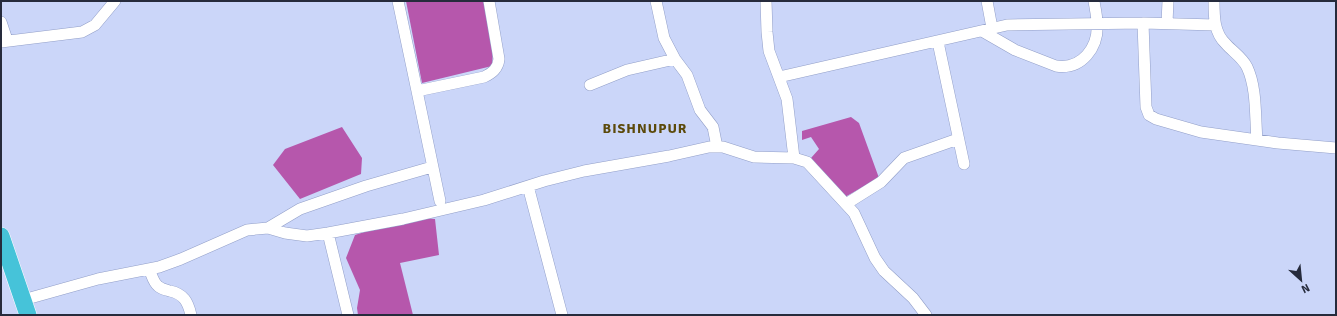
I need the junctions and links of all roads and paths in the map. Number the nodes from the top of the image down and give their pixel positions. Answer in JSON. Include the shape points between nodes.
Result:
{"nodes":[{"id":1,"x":115,"y":1,"type":"edge"},
{"id":2,"x":398,"y":1,"type":"edge"},
{"id":3,"x":489,"y":1,"type":"edge"},
{"id":4,"x":656,"y":1,"type":"edge"},
{"id":5,"x":766,"y":1,"type":"edge"},
{"id":6,"x":987,"y":1,"type":"edge"},
{"id":7,"x":1094,"y":1,"type":"edge"},
{"id":8,"x":1168,"y":1,"type":"edge"},
{"id":9,"x":1214,"y":1,"type":"edge"},
{"id":10,"x":1,"y":22,"type":"edge"},
{"id":11,"x":1143,"y":23,"type":"junction"},
{"id":12,"x":1167,"y":23,"type":"junction"},
{"id":13,"x":1097,"y":24,"type":"junction"},
{"id":14,"x":1215,"y":25,"type":"junction"},
{"id":15,"x":987,"y":30,"type":"junction"},
{"id":16,"x":4,"y":41,"type":"edge"},
{"id":17,"x":938,"y":42,"type":"junction"},
{"id":18,"x":675,"y":60,"type":"junction"},
{"id":19,"x":780,"y":77,"type":"junction"},
{"id":20,"x":590,"y":85,"type":"dead end"},
{"id":21,"x":417,"y":91,"type":"junction"},
{"id":22,"x":958,"y":139,"type":"junction"},
{"id":23,"x":1257,"y":140,"type":"junction"},
{"id":24,"x":717,"y":147,"type":"junction"},
{"id":25,"x":1336,"y":148,"type":"edge"},
{"id":26,"x":794,"y":158,"type":"junction"},
{"id":27,"x":964,"y":164,"type":"dead end"},
{"id":28,"x":432,"y":167,"type":"junction"},
{"id":29,"x":528,"y":186,"type":"junction"},
{"id":30,"x":440,"y":201,"type":"dead end"},
{"id":31,"x":846,"y":204,"type":"junction"},
{"id":32,"x":268,"y":228,"type":"junction"},
{"id":33,"x":328,"y":233,"type":"junction"},
{"id":34,"x":2,"y":241,"type":"edge"},
{"id":35,"x":149,"y":269,"type":"junction"},
{"id":36,"x":26,"y":307,"type":"edge"},
{"id":37,"x":191,"y":315,"type":"edge"},
{"id":38,"x":348,"y":315,"type":"edge"},
{"id":39,"x":562,"y":315,"type":"edge"},
{"id":40,"x":926,"y":315,"type":"edge"}],
"edges":[{"from":1,"to":16,"type":"street","via":[[95,25],[82,32]]},
{"from":2,"to":21,"type":"street"},
{"from":3,"to":21,"type":"street","via":[[498,66],[484,77]]},
{"from":4,"to":18,"type":"street","via":[[664,38]]},
{"from":5,"to":19,"type":"street","via":[[769,51]]},
{"from":6,"to":15,"type":"street"},
{"from":7,"to":13,"type":"street"},
{"from":8,"to":12,"type":"street"},
{"from":9,"to":14,"type":"street"},
{"from":10,"to":16,"type":"street"},
{"from":11,"to":12,"type":"street"},
{"from":11,"to":13,"type":"street"},
{"from":11,"to":23,"type":"street","via":[[1146,107],[1149,115],[1201,132]]},
{"from":12,"to":14,"type":"street"},
{"from":13,"to":15,"type":"street","via":[[1007,25]]},
{"from":13,"to":15,"type":"street","via":[[1093,45],[1088,55],[1082,61],[1063,67],[1015,50]]},
{"from":14,"to":23,"type":"street","via":[[1224,43],[1247,67],[1252,83]]},
{"from":15,"to":17,"type":"street"},
{"from":17,"to":19,"type":"street"},
{"from":17,"to":22,"type":"street"},
{"from":18,"to":20,"type":"street","via":[[628,70]]},
{"from":18,"to":24,"type":"street","via":[[687,75],[700,110],[712,127]]},
{"from":19,"to":26,"type":"street","via":[[787,99]]},
{"from":21,"to":28,"type":"street"},
{"from":22,"to":27,"type":"street"},
{"from":22,"to":31,"type":"street","via":[[904,158],[881,182]]},
{"from":23,"to":25,"type":"street"},
{"from":24,"to":26,"type":"street","via":[[754,157]]},
{"from":24,"to":29,"type":"street","via":[[584,170]]},
{"from":26,"to":31,"type":"street","via":[[807,162]]},
{"from":28,"to":30,"type":"street"},
{"from":28,"to":32,"type":"street","via":[[300,209]]},
{"from":29,"to":33,"type":"street","via":[[484,200],[404,219]]},
{"from":29,"to":39,"type":"street"},
{"from":31,"to":40,"type":"street","via":[[884,271],[913,298]]},
{"from":32,"to":33,"type":"street","via":[[307,236]]},
{"from":32,"to":35,"type":"street","via":[[247,230],[181,259]]},
{"from":33,"to":38,"type":"street"},
{"from":34,"to":36,"type":"highway"},
{"from":35,"to":36,"type":"street","via":[[91,281]]},
{"from":35,"to":37,"type":"street","via":[[159,288],[184,296]]}]}
